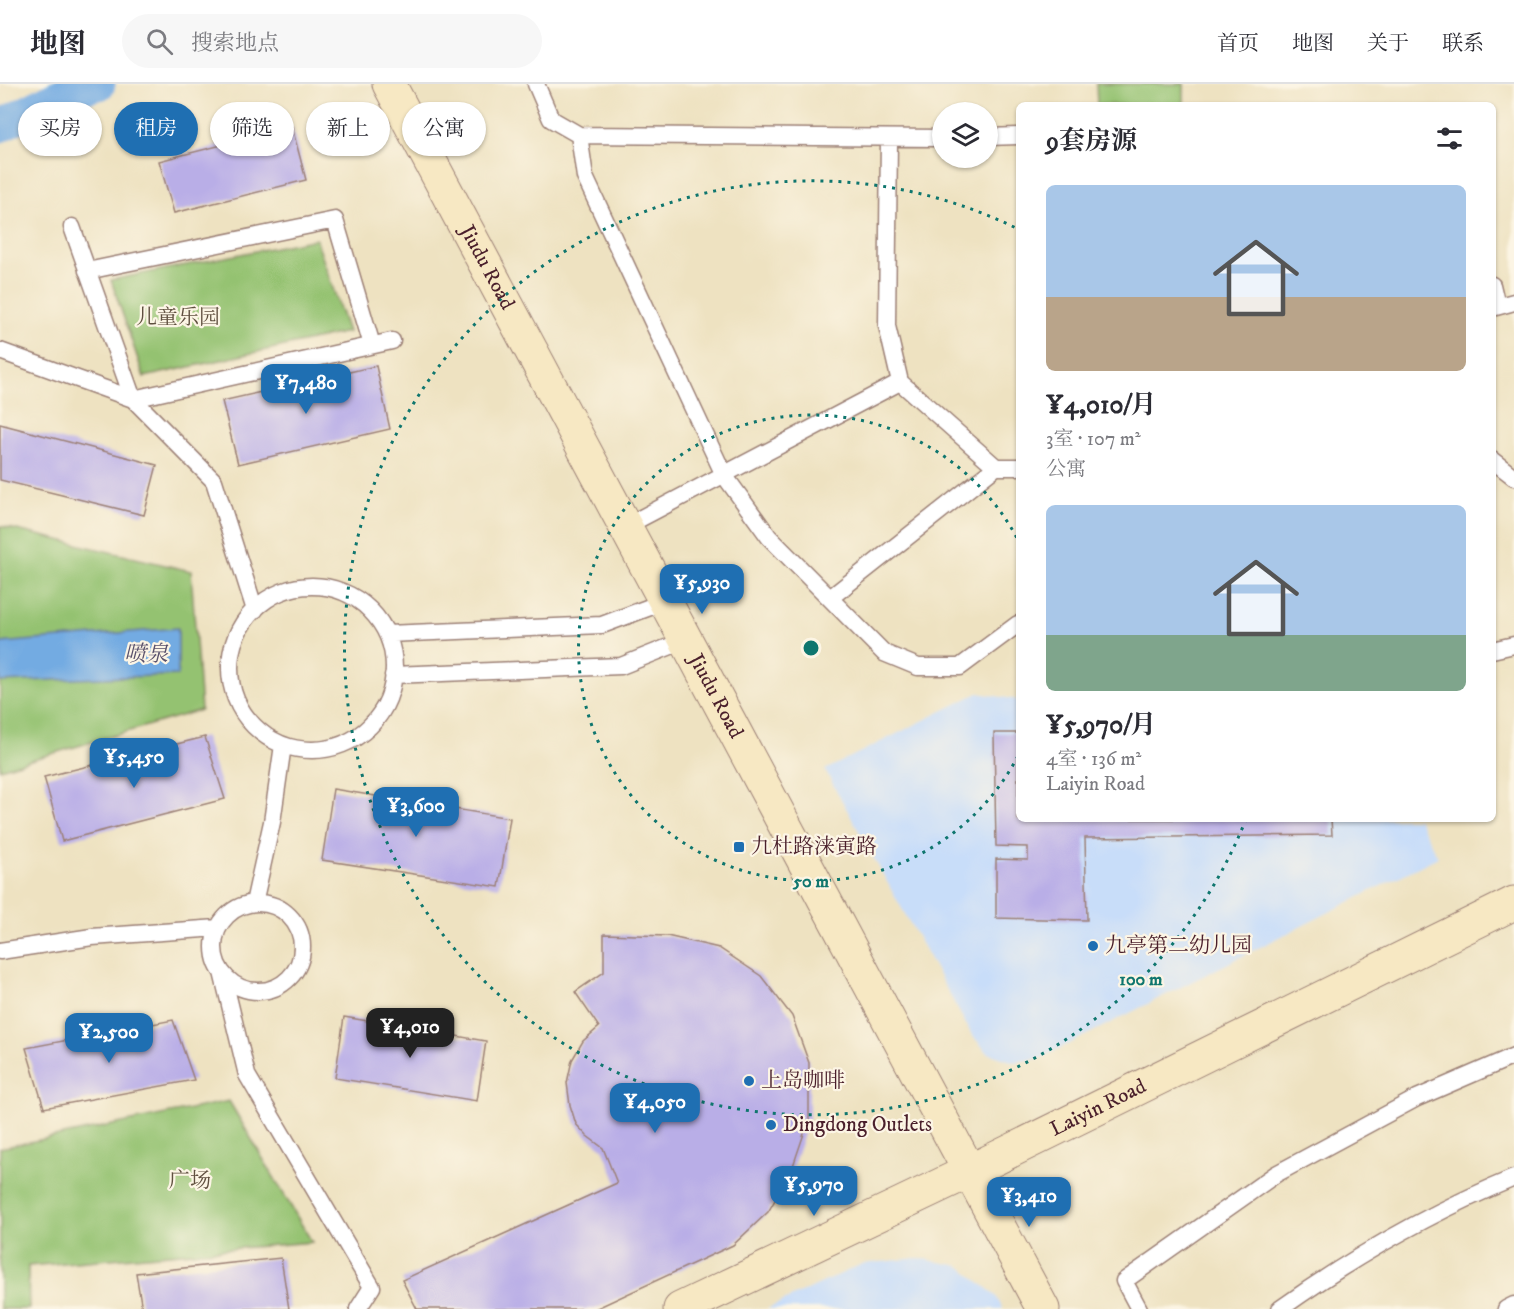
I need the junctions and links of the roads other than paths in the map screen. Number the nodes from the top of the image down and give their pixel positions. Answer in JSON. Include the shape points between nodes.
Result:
{"nodes":[{"id":1,"x":389,"y":84,"type":"edge"},
{"id":2,"x":536,"y":84,"type":"edge"},
{"id":3,"x":579,"y":135,"type":"junction"},
{"id":4,"x":1016,"y":136,"type":"edge"},
{"id":5,"x":998,"y":137,"type":"edge"},
{"id":6,"x":932,"y":138,"type":"edge"},
{"id":7,"x":889,"y":139,"type":"junction"},
{"id":8,"x":72,"y":227,"type":"dead end"},
{"id":9,"x":87,"y":271,"type":"junction"},
{"id":10,"x":1514,"y":302,"type":"edge"},
{"id":11,"x":1496,"y":307,"type":"edge"},
{"id":12,"x":393,"y":341,"type":"dead end"},
{"id":13,"x":372,"y":345,"type":"junction"},
{"id":14,"x":0,"y":351,"type":"edge"},
{"id":15,"x":900,"y":382,"type":"junction"},
{"id":16,"x":133,"y":399,"type":"junction"},
{"id":17,"x":1496,"y":463,"type":"edge"},
{"id":18,"x":996,"y":467,"type":"junction"},
{"id":19,"x":1016,"y":467,"type":"edge"},
{"id":20,"x":724,"y":475,"type":"junction"},
{"id":21,"x":1514,"y":477,"type":"edge"},
{"id":22,"x":626,"y":526,"type":"junction"},
{"id":23,"x":830,"y":598,"type":"junction"},
{"id":24,"x":666,"y":602,"type":"junction"},
{"id":25,"x":255,"y":610,"type":"junction"},
{"id":26,"x":1016,"y":625,"type":"edge"},
{"id":27,"x":387,"y":634,"type":"junction"},
{"id":28,"x":686,"y":640,"type":"junction"},
{"id":29,"x":1514,"y":645,"type":"edge"},
{"id":30,"x":1496,"y":649,"type":"edge"},
{"id":31,"x":393,"y":675,"type":"junction"},
{"id":32,"x":283,"y":745,"type":"junction"},
{"id":33,"x":254,"y":903,"type":"junction"},
{"id":34,"x":1514,"y":903,"type":"edge"},
{"id":35,"x":218,"y":928,"type":"junction"},
{"id":36,"x":0,"y":951,"type":"edge"},
{"id":37,"x":222,"y":972,"type":"junction"},
{"id":38,"x":1514,"y":1056,"type":"edge"},
{"id":39,"x":970,"y":1171,"type":"junction"},
{"id":40,"x":1514,"y":1178,"type":"edge"},
{"id":41,"x":1514,"y":1305,"type":"edge"},
{"id":42,"x":358,"y":1309,"type":"edge"},
{"id":43,"x":680,"y":1309,"type":"edge"},
{"id":44,"x":1043,"y":1309,"type":"edge"},
{"id":45,"x":1139,"y":1309,"type":"edge"},
{"id":46,"x":1280,"y":1309,"type":"edge"},
{"id":47,"x":1506,"y":1309,"type":"edge"}],
"edges":[{"from":1,"to":22,"type":"street","name":"Jiudu Road"},
{"from":2,"to":3,"type":"lane","via":[[551,119]]},
{"from":3,"to":7,"type":"lane"},
{"from":3,"to":20,"type":"lane","via":[[585,177]]},
{"from":4,"to":5,"type":"lane"},
{"from":6,"to":7,"type":"lane"},
{"from":7,"to":15,"type":"lane","via":[[887,326]]},
{"from":8,"to":9,"type":"lane"},
{"from":9,"to":13,"type":"lane","via":[[335,220]]},
{"from":9,"to":16,"type":"lane"},
{"from":10,"to":11,"type":"lane"},
{"from":12,"to":13,"type":"lane"},
{"from":13,"to":16,"type":"lane"},
{"from":14,"to":16,"type":"lane"},
{"from":15,"to":18,"type":"lane"},
{"from":15,"to":20,"type":"lane"},
{"from":16,"to":25,"type":"lane","via":[[214,481]]},
{"from":17,"to":21,"type":"lane"},
{"from":18,"to":19,"type":"lane"},
{"from":18,"to":23,"type":"lane"},
{"from":20,"to":22,"type":"lane"},
{"from":20,"to":23,"type":"lane","via":[[769,537]]},
{"from":22,"to":24,"type":"street","name":"Jiudu Road"},
{"from":23,"to":26,"type":"lane","via":[[884,653],[918,667],[960,667]]},
{"from":24,"to":27,"type":"lane","via":[[602,625]]},
{"from":24,"to":28,"type":"street","name":"Jiudu Road"},
{"from":25,"to":27,"type":"lane","via":[[276,595],[301,587],[327,588],[352,596],[372,612]]},
{"from":25,"to":32,"type":"lane","via":[[239,630],[231,655],[231,683],[241,710],[259,731]]},
{"from":27,"to":31,"type":"lane","via":[[394,659]]},
{"from":28,"to":31,"type":"lane","via":[[621,666]]},
{"from":28,"to":39,"type":"street","name":"Jiudu Road"},
{"from":29,"to":30,"type":"lane"},
{"from":31,"to":32,"type":"lane","via":[[393,687],[382,713],[363,733],[338,746],[311,750]]},
{"from":32,"to":33,"type":"lane","via":[[272,822]]},
{"from":33,"to":35,"type":"lane","via":[[226,916]]},
{"from":33,"to":37,"type":"lane","via":[[281,909],[299,930],[302,957],[296,970],[287,980],[262,991],[232,983]]},
{"from":34,"to":39,"type":"street","name":"Laiyin Road"},
{"from":35,"to":36,"type":"lane","via":[[92,937]]},
{"from":35,"to":37,"type":"lane","via":[[215,958]]},
{"from":37,"to":42,"type":"lane","via":[[247,1075],[372,1287]]},
{"from":38,"to":45,"type":"lane","via":[[1416,1098],[1276,1174],[1124,1281]]},
{"from":39,"to":43,"type":"street","name":"Laiyin Road"},
{"from":39,"to":44,"type":"street","name":"Jiudu Road"},
{"from":40,"to":46,"type":"lane","via":[[1407,1229],[1324,1277]]},
{"from":41,"to":47,"type":"lane"}]}
